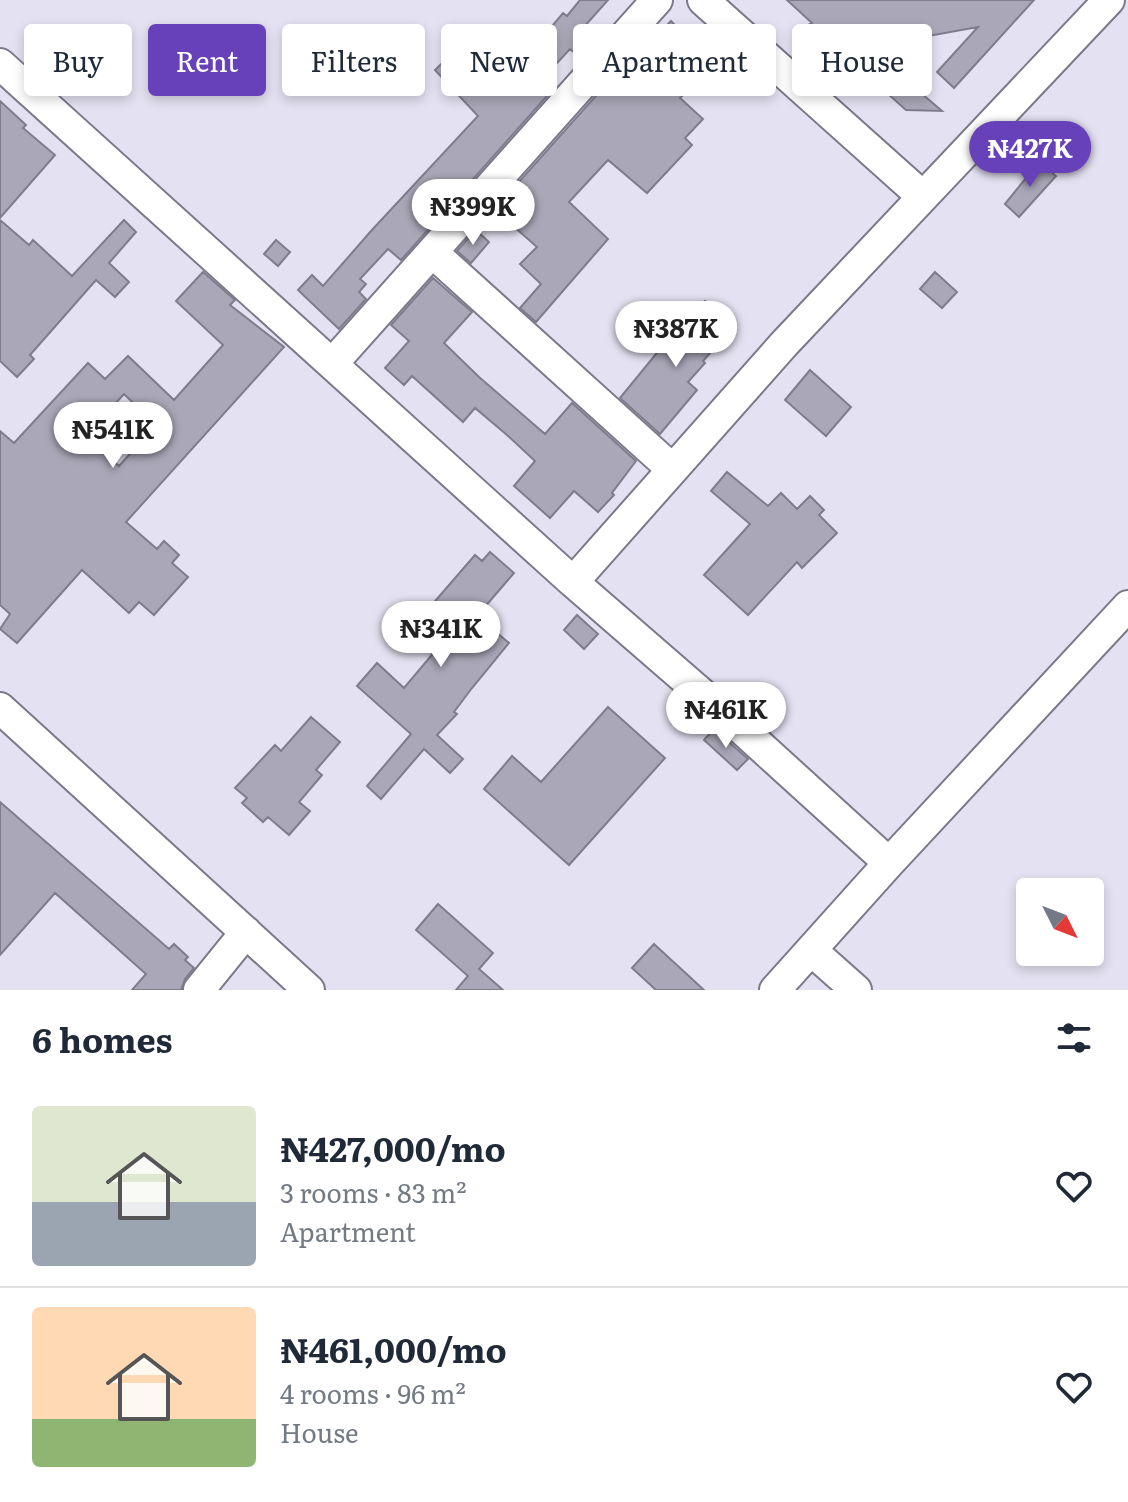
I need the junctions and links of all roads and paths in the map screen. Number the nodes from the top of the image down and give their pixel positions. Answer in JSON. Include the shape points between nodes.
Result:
{"nodes":[{"id":1,"x":657,"y":0,"type":"edge"},
{"id":2,"x":703,"y":0,"type":"edge"},
{"id":3,"x":1109,"y":0,"type":"edge"},
{"id":4,"x":0,"y":64,"type":"edge"},
{"id":5,"x":922,"y":196,"type":"junction"},
{"id":6,"x":432,"y":252,"type":"junction"},
{"id":7,"x":332,"y":364,"type":"junction"},
{"id":8,"x":672,"y":469,"type":"junction"},
{"id":9,"x":573,"y":582,"type":"junction"},
{"id":10,"x":1128,"y":606,"type":"edge"},
{"id":11,"x":0,"y":708,"type":"edge"},
{"id":12,"x":889,"y":863,"type":"junction"},
{"id":13,"x":246,"y":932,"type":"junction"},
{"id":14,"x":811,"y":950,"type":"junction"},
{"id":15,"x":199,"y":990,"type":"edge"},
{"id":16,"x":309,"y":990,"type":"edge"},
{"id":17,"x":775,"y":990,"type":"edge"},
{"id":18,"x":856,"y":990,"type":"edge"}],
"edges":[{"from":1,"to":6,"type":"street"},
{"from":2,"to":5,"type":"street"},
{"from":3,"to":5,"type":"street"},
{"from":4,"to":7,"type":"street"},
{"from":5,"to":8,"type":"street"},
{"from":6,"to":7,"type":"street"},
{"from":6,"to":8,"type":"street"},
{"from":7,"to":9,"type":"street"},
{"from":8,"to":9,"type":"street"},
{"from":9,"to":12,"type":"street"},
{"from":10,"to":12,"type":"street"},
{"from":11,"to":13,"type":"street"},
{"from":12,"to":14,"type":"street"},
{"from":13,"to":15,"type":"street"},
{"from":13,"to":16,"type":"street"},
{"from":14,"to":17,"type":"street"},
{"from":14,"to":18,"type":"street"}]}
